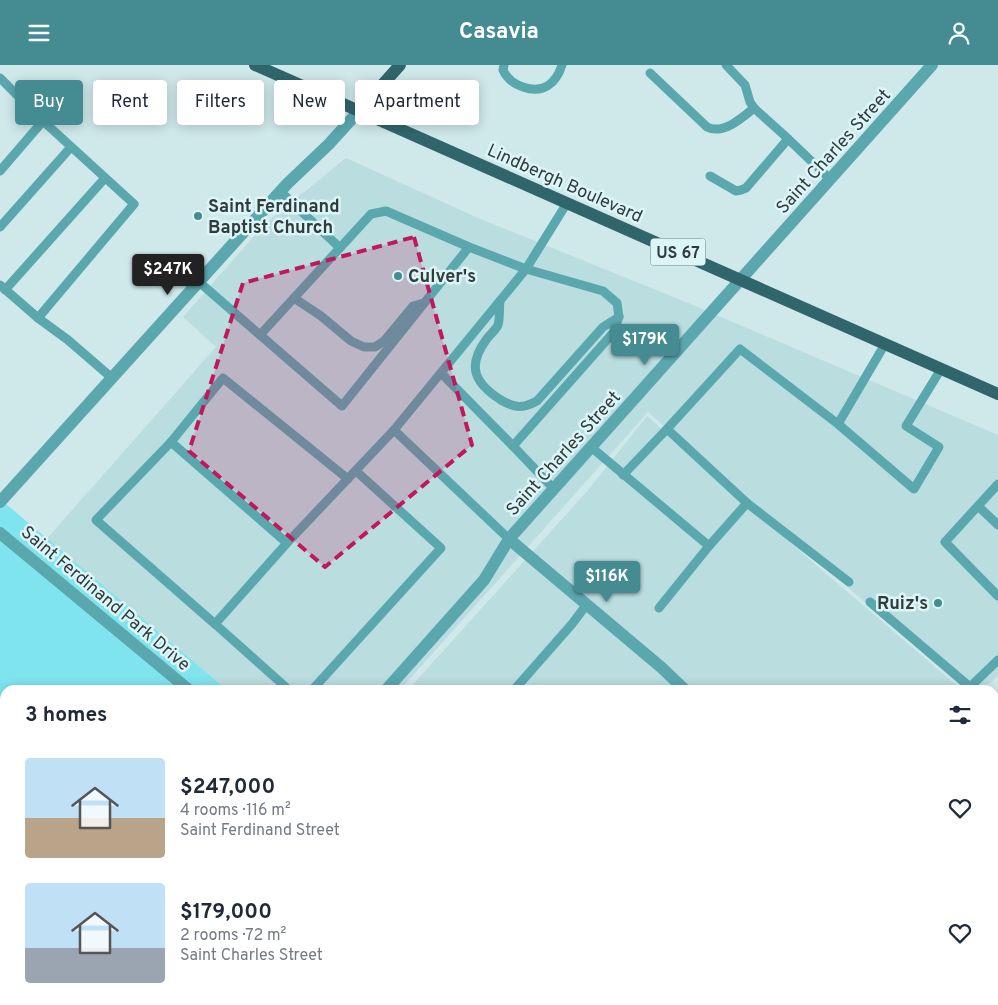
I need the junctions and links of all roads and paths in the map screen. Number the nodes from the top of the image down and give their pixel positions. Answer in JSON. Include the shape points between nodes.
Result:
{"nodes":[{"id":1,"x":255,"y":65,"type":"edge"},
{"id":2,"x":400,"y":65,"type":"edge"},
{"id":3,"x":504,"y":65,"type":"edge"},
{"id":4,"x":562,"y":65,"type":"edge"},
{"id":5,"x":726,"y":65,"type":"edge"},
{"id":6,"x":932,"y":65,"type":"edge"},
{"id":7,"x":650,"y":73,"type":"dead end"},
{"id":8,"x":0,"y":77,"type":"edge"},
{"id":9,"x":386,"y":80,"type":"edge"},
{"id":10,"x":15,"y":92,"type":"edge"},
{"id":11,"x":754,"y":108,"type":"junction"},
{"id":12,"x":355,"y":110,"type":"edge"},
{"id":13,"x":355,"y":114,"type":"edge"},
{"id":14,"x":40,"y":125,"type":"edge"},
{"id":15,"x":47,"y":125,"type":"edge"},
{"id":16,"x":390,"y":125,"type":"edge"},
{"id":17,"x":788,"y":139,"type":"junction"},
{"id":18,"x":71,"y":147,"type":"junction"},
{"id":19,"x":0,"y":171,"type":"edge"},
{"id":20,"x":710,"y":176,"type":"dead end"},
{"id":21,"x":104,"y":177,"type":"junction"},
{"id":22,"x":830,"y":179,"type":"junction"},
{"id":23,"x":280,"y":191,"type":"junction"},
{"id":24,"x":567,"y":203,"type":"junction"},
{"id":25,"x":0,"y":227,"type":"edge"},
{"id":26,"x":469,"y":247,"type":"junction"},
{"id":27,"x":340,"y":249,"type":"junction"},
{"id":28,"x":526,"y":269,"type":"junction"},
{"id":29,"x":741,"y":280,"type":"junction"},
{"id":30,"x":198,"y":282,"type":"junction"},
{"id":31,"x":2,"y":287,"type":"edge"},
{"id":32,"x":294,"y":298,"type":"junction"},
{"id":33,"x":500,"y":301,"type":"junction"},
{"id":34,"x":425,"y":303,"type":"junction"},
{"id":35,"x":620,"y":317,"type":"junction"},
{"id":36,"x":38,"y":318,"type":"junction"},
{"id":37,"x":260,"y":335,"type":"junction"},
{"id":38,"x":885,"y":344,"type":"junction"},
{"id":39,"x":941,"y":369,"type":"junction"},
{"id":40,"x":441,"y":373,"type":"junction"},
{"id":41,"x":112,"y":378,"type":"junction"},
{"id":42,"x":998,"y":394,"type":"edge"},
{"id":43,"x":838,"y":424,"type":"junction"},
{"id":44,"x":667,"y":429,"type":"junction"},
{"id":45,"x":394,"y":430,"type":"junction"},
{"id":46,"x":171,"y":442,"type":"junction"},
{"id":47,"x":513,"y":446,"type":"junction"},
{"id":48,"x":591,"y":447,"type":"junction"},
{"id":49,"x":356,"y":471,"type":"junction"},
{"id":50,"x":623,"y":475,"type":"junction"},
{"id":51,"x":348,"y":479,"type":"junction"},
{"id":52,"x":998,"y":484,"type":"edge"},
{"id":53,"x":554,"y":489,"type":"junction"},
{"id":54,"x":0,"y":502,"type":"edge"},
{"id":55,"x":747,"y":503,"type":"junction"},
{"id":56,"x":978,"y":506,"type":"junction"},
{"id":57,"x":998,"y":525,"type":"edge"},
{"id":58,"x":0,"y":533,"type":"edge"},
{"id":59,"x":509,"y":539,"type":"junction"},
{"id":60,"x":287,"y":543,"type":"junction"},
{"id":61,"x":709,"y":546,"type":"junction"},
{"id":62,"x":849,"y":582,"type":"dead end"},
{"id":63,"x":998,"y":596,"type":"edge"},
{"id":64,"x":870,"y":602,"type":"dead end"},
{"id":65,"x":587,"y":604,"type":"junction"},
{"id":66,"x":659,"y":608,"type":"dead end"},
{"id":67,"x":215,"y":624,"type":"junction"},
{"id":68,"x":998,"y":660,"type":"edge"},
{"id":69,"x":183,"y":685,"type":"edge"},
{"id":70,"x":283,"y":685,"type":"edge"},
{"id":71,"x":317,"y":685,"type":"edge"},
{"id":72,"x":390,"y":685,"type":"edge"},
{"id":73,"x":518,"y":685,"type":"edge"},
{"id":74,"x":680,"y":685,"type":"edge"},
{"id":75,"x":963,"y":685,"type":"edge"},
{"id":76,"x":972,"y":685,"type":"edge"}],
"edges":[{"from":1,"to":12,"type":"main road","name":"Lindbergh Boulevard","number":"US 67"},
{"from":2,"to":9,"type":"main road"},
{"from":3,"to":4,"type":"lane","via":[[506,77],[515,84],[534,90],[545,88],[554,81]]},
{"from":5,"to":11,"type":"lane","via":[[744,85]]},
{"from":6,"to":22,"type":"street","name":"Saint Charles Street"},
{"from":7,"to":11,"type":"lane","via":[[713,130],[731,125]]},
{"from":8,"to":10,"type":"lane"},
{"from":11,"to":17,"type":"lane"},
{"from":13,"to":23,"type":"street"},
{"from":14,"to":19,"type":"lane"},
{"from":15,"to":18,"type":"lane"},
{"from":16,"to":24,"type":"main road","name":"Lindbergh Boulevard","number":"US 67"},
{"from":17,"to":20,"type":"lane","via":[[746,188],[736,191]]},
{"from":17,"to":22,"type":"lane"},
{"from":18,"to":21,"type":"lane"},
{"from":18,"to":25,"type":"lane"},
{"from":21,"to":31,"type":"lane"},
{"from":21,"to":36,"type":"lane","via":[[134,204]]},
{"from":22,"to":29,"type":"street","name":"Saint Charles Street"},
{"from":23,"to":27,"type":"lane"},
{"from":23,"to":30,"type":"street"},
{"from":24,"to":28,"type":"lane"},
{"from":24,"to":29,"type":"main road","name":"Lindbergh Boulevard","number":"US 67"},
{"from":26,"to":27,"type":"lane","via":[[386,211],[371,214]]},
{"from":26,"to":28,"type":"lane"},
{"from":26,"to":34,"type":"lane"},
{"from":27,"to":32,"type":"lane"},
{"from":28,"to":33,"type":"lane"},
{"from":28,"to":35,"type":"lane","via":[[603,291],[617,303]]},
{"from":29,"to":38,"type":"main road","name":"Lindbergh Boulevard","number":"US 67"},
{"from":29,"to":48,"type":"street","name":"Saint Charles Street"},
{"from":30,"to":37,"type":"lane"},
{"from":30,"to":41,"type":"street"},
{"from":31,"to":36,"type":"lane"},
{"from":32,"to":34,"type":"lane","via":[[351,341],[364,347],[375,347],[384,341],[413,306]]},
{"from":32,"to":37,"type":"lane"},
{"from":33,"to":35,"type":"lane","via":[[498,325],[478,352],[476,376],[498,398],[519,407],[537,401],[603,327]]},
{"from":33,"to":40,"type":"lane"},
{"from":34,"to":37,"type":"lane","via":[[342,406]]},
{"from":35,"to":47,"type":"lane","via":[[612,333]]},
{"from":36,"to":41,"type":"lane"},
{"from":38,"to":39,"type":"main road","name":"Lindbergh Boulevard","number":"US 67"},
{"from":38,"to":43,"type":"lane"},
{"from":39,"to":42,"type":"main road","name":"Lindbergh Boulevard","number":"US 67"},
{"from":39,"to":43,"type":"lane","via":[[906,426],[939,447],[914,489]]},
{"from":40,"to":45,"type":"lane"},
{"from":40,"to":47,"type":"lane"},
{"from":41,"to":54,"type":"street"},
{"from":43,"to":44,"type":"lane","via":[[740,349]]},
{"from":44,"to":50,"type":"lane"},
{"from":44,"to":55,"type":"lane"},
{"from":45,"to":49,"type":"lane"},
{"from":45,"to":59,"type":"lane"},
{"from":46,"to":51,"type":"lane","via":[[223,378]]},
{"from":46,"to":60,"type":"lane"},
{"from":46,"to":67,"type":"lane","via":[[96,520]]},
{"from":47,"to":53,"type":"lane"},
{"from":48,"to":50,"type":"lane"},
{"from":48,"to":53,"type":"street","name":"Saint Charles Street"},
{"from":49,"to":51,"type":"lane"},
{"from":49,"to":71,"type":"lane","via":[[441,548]]},
{"from":50,"to":61,"type":"lane"},
{"from":51,"to":60,"type":"lane"},
{"from":52,"to":56,"type":"lane"},
{"from":53,"to":59,"type":"street","name":"Saint Charles Street"},
{"from":55,"to":61,"type":"lane"},
{"from":55,"to":62,"type":"lane"},
{"from":56,"to":57,"type":"lane"},
{"from":56,"to":63,"type":"lane","via":[[945,542]]},
{"from":58,"to":69,"type":"street","name":"Saint Ferdinand Park Drive"},
{"from":59,"to":65,"type":"street"},
{"from":59,"to":72,"type":"street","name":"Saint Charles Street","via":[[484,579]]},
{"from":60,"to":67,"type":"lane"},
{"from":61,"to":66,"type":"lane"},
{"from":64,"to":75,"type":"lane"},
{"from":65,"to":73,"type":"lane"},
{"from":65,"to":74,"type":"street"},
{"from":67,"to":70,"type":"lane"},
{"from":68,"to":76,"type":"lane"}]}
